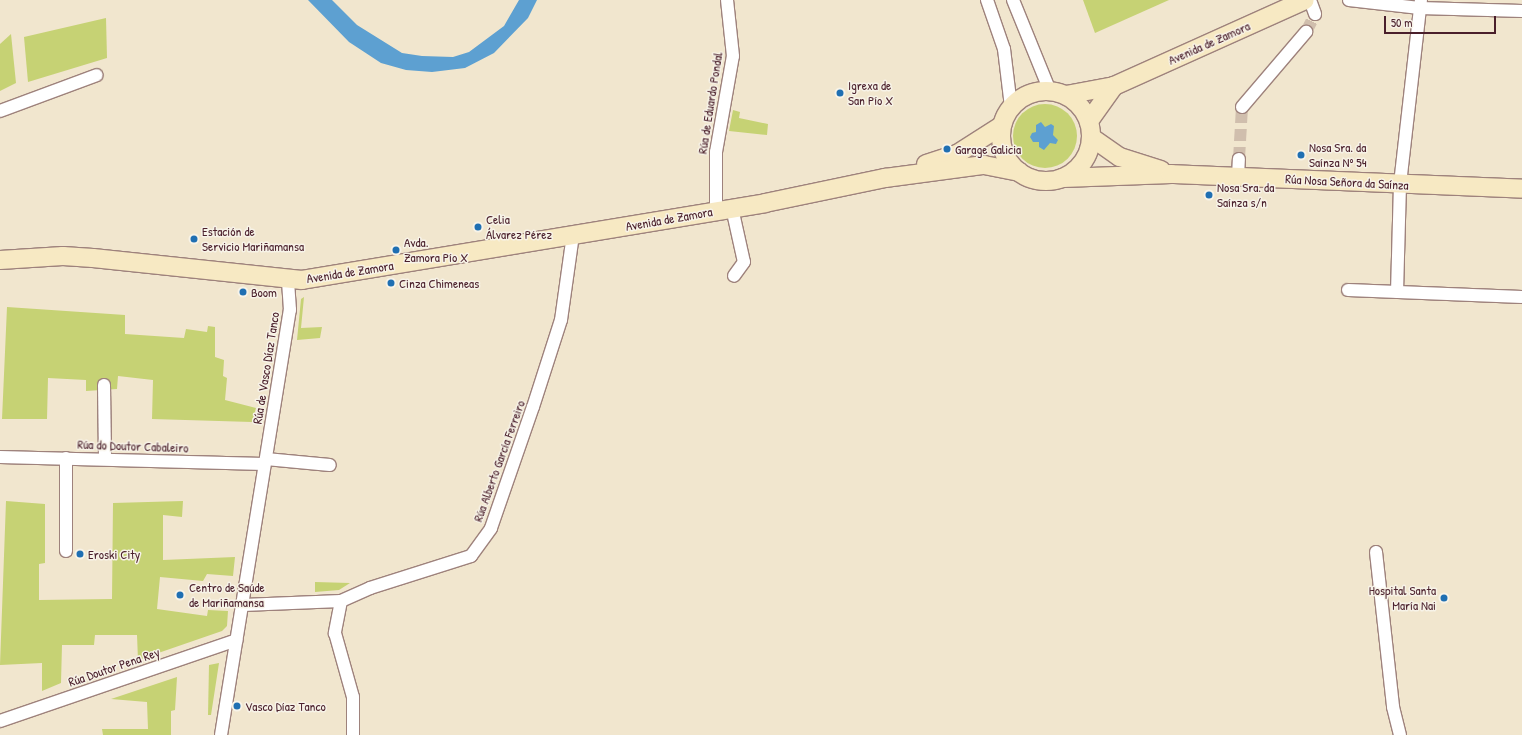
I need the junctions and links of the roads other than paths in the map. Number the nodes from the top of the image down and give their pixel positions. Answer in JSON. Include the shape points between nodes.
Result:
{"nodes":[{"id":1,"x":727,"y":0,"type":"edge"},
{"id":2,"x":988,"y":0,"type":"edge"},
{"id":3,"x":1013,"y":0,"type":"edge"},
{"id":4,"x":1310,"y":0,"type":"edge"},
{"id":5,"x":1350,"y":0,"type":"edge"},
{"id":6,"x":1421,"y":4,"type":"edge"},
{"id":7,"x":1310,"y":7,"type":"edge"},
{"id":8,"x":1522,"y":11,"type":"edge"},
{"id":9,"x":1306,"y":32,"type":"tunnel mouth"},
{"id":10,"x":97,"y":75,"type":"dead end"},
{"id":11,"x":1114,"y":86,"type":"junction"},
{"id":12,"x":1058,"y":93,"type":"junction"},
{"id":13,"x":1011,"y":107,"type":"junction"},
{"id":14,"x":1242,"y":107,"type":"tunnel mouth"},
{"id":15,"x":0,"y":111,"type":"edge"},
{"id":16,"x":1001,"y":126,"type":"junction"},
{"id":17,"x":1090,"y":129,"type":"junction"},
{"id":18,"x":1019,"y":172,"type":"junction"},
{"id":19,"x":1171,"y":174,"type":"junction"},
{"id":20,"x":885,"y":178,"type":"junction"},
{"id":21,"x":1063,"y":178,"type":"junction"},
{"id":22,"x":1400,"y":184,"type":"junction"},
{"id":23,"x":1522,"y":189,"type":"edge"},
{"id":24,"x":724,"y":209,"type":"junction"},
{"id":25,"x":572,"y":235,"type":"junction"},
{"id":26,"x":0,"y":260,"type":"edge"},
{"id":27,"x":734,"y":276,"type":"dead end"},
{"id":28,"x":288,"y":280,"type":"junction"},
{"id":29,"x":1348,"y":290,"type":"dead end"},
{"id":30,"x":1397,"y":292,"type":"junction"},
{"id":31,"x":1522,"y":296,"type":"edge"},
{"id":32,"x":104,"y":385,"type":"dead end"},
{"id":33,"x":0,"y":457,"type":"edge"},
{"id":34,"x":66,"y":458,"type":"junction"},
{"id":35,"x":105,"y":458,"type":"junction"},
{"id":36,"x":265,"y":462,"type":"junction"},
{"id":37,"x":330,"y":465,"type":"dead end"},
{"id":38,"x":66,"y":551,"type":"dead end"},
{"id":39,"x":1376,"y":552,"type":"dead end"},
{"id":40,"x":341,"y":601,"type":"junction"},
{"id":41,"x":243,"y":605,"type":"junction"},
{"id":42,"x":237,"y":640,"type":"junction"},
{"id":43,"x":0,"y":721,"type":"edge"},
{"id":44,"x":1401,"y":734,"type":"edge"},
{"id":45,"x":221,"y":735,"type":"edge"},
{"id":46,"x":353,"y":735,"type":"edge"}],
"edges":[{"from":1,"to":24,"type":"street","name":"Rúa de Eduardo Pondal","via":[[733,56],[717,145]]},
{"from":2,"to":13,"type":"street","via":[[1004,49]]},
{"from":3,"to":12,"type":"street","via":[[1029,44]]},
{"from":4,"to":7,"type":"street"},
{"from":5,"to":6,"type":"street"},
{"from":6,"to":8,"type":"street"},
{"from":6,"to":22,"type":"street"},
{"from":7,"to":11,"type":"street","name":"Avenida de Zamora"},
{"from":9,"to":14,"type":"street"},
{"from":10,"to":15,"type":"street"},
{"from":11,"to":12,"type":"street","name":"Avenida de Zamora"},
{"from":11,"to":17,"type":"street"},
{"from":12,"to":13,"type":"street","via":[[1029,94]]},
{"from":12,"to":17,"type":"street","via":[[1078,103]]},
{"from":13,"to":16,"type":"street"},
{"from":16,"to":18,"type":"street","via":[[1000,141],[1004,156]]},
{"from":16,"to":20,"type":"street","name":"Avenida de Zamora","via":[[957,154]]},
{"from":17,"to":19,"type":"street","via":[[1127,160]]},
{"from":17,"to":21,"type":"street","via":[[1089,152],[1081,165]]},
{"from":18,"to":20,"type":"street","name":"Avenida de Zamora","via":[[984,165]]},
{"from":18,"to":21,"type":"street","via":[[1040,181]]},
{"from":19,"to":21,"type":"street"},
{"from":19,"to":22,"type":"street","name":"Rúa Nosa Señora da Saínza","via":[[1238,167]]},
{"from":20,"to":24,"type":"street","name":"Avenida de Zamora"},
{"from":22,"to":23,"type":"street","name":"Rúa Nosa Señora da Saínza"},
{"from":22,"to":30,"type":"street"},
{"from":24,"to":25,"type":"street","name":"Avenida de Zamora"},
{"from":24,"to":27,"type":"street","name":"Rúa de Eduardo Pondal","via":[[744,262]]},
{"from":25,"to":28,"type":"street","name":"Avenida de Zamora","via":[[322,277]]},
{"from":25,"to":40,"type":"street","name":"Rúa Alberto García Ferreiro","via":[[561,320],[492,528],[471,556],[370,588]]},
{"from":26,"to":28,"type":"street","name":"Avenida de Zamora","via":[[63,256],[93,258]]},
{"from":28,"to":36,"type":"street","name":"Rúa de Vasco Díaz Tanco","via":[[290,310]]},
{"from":29,"to":30,"type":"street"},
{"from":30,"to":31,"type":"street"},
{"from":32,"to":35,"type":"street"},
{"from":33,"to":34,"type":"street","name":"Rúa do Doutor Cabaleiro"},
{"from":34,"to":35,"type":"street","name":"Rúa do Doutor Cabaleiro"},
{"from":34,"to":38,"type":"street"},
{"from":35,"to":36,"type":"street","name":"Rúa do Doutor Cabaleiro"},
{"from":36,"to":37,"type":"street"},
{"from":36,"to":41,"type":"street","name":"Rúa de Vasco Díaz Tanco"},
{"from":39,"to":44,"type":"street","via":[[1393,707]]},
{"from":40,"to":41,"type":"street","name":"Rúa Alberto García Ferreiro"},
{"from":40,"to":46,"type":"street","via":[[335,633],[353,697]]},
{"from":41,"to":42,"type":"street","name":"Rúa de Vasco Díaz Tanco"},
{"from":42,"to":43,"type":"street","name":"Rúa Doutor Pena Rey"},
{"from":42,"to":45,"type":"street","name":"Rúa de Vasco Díaz Tanco"}]}
